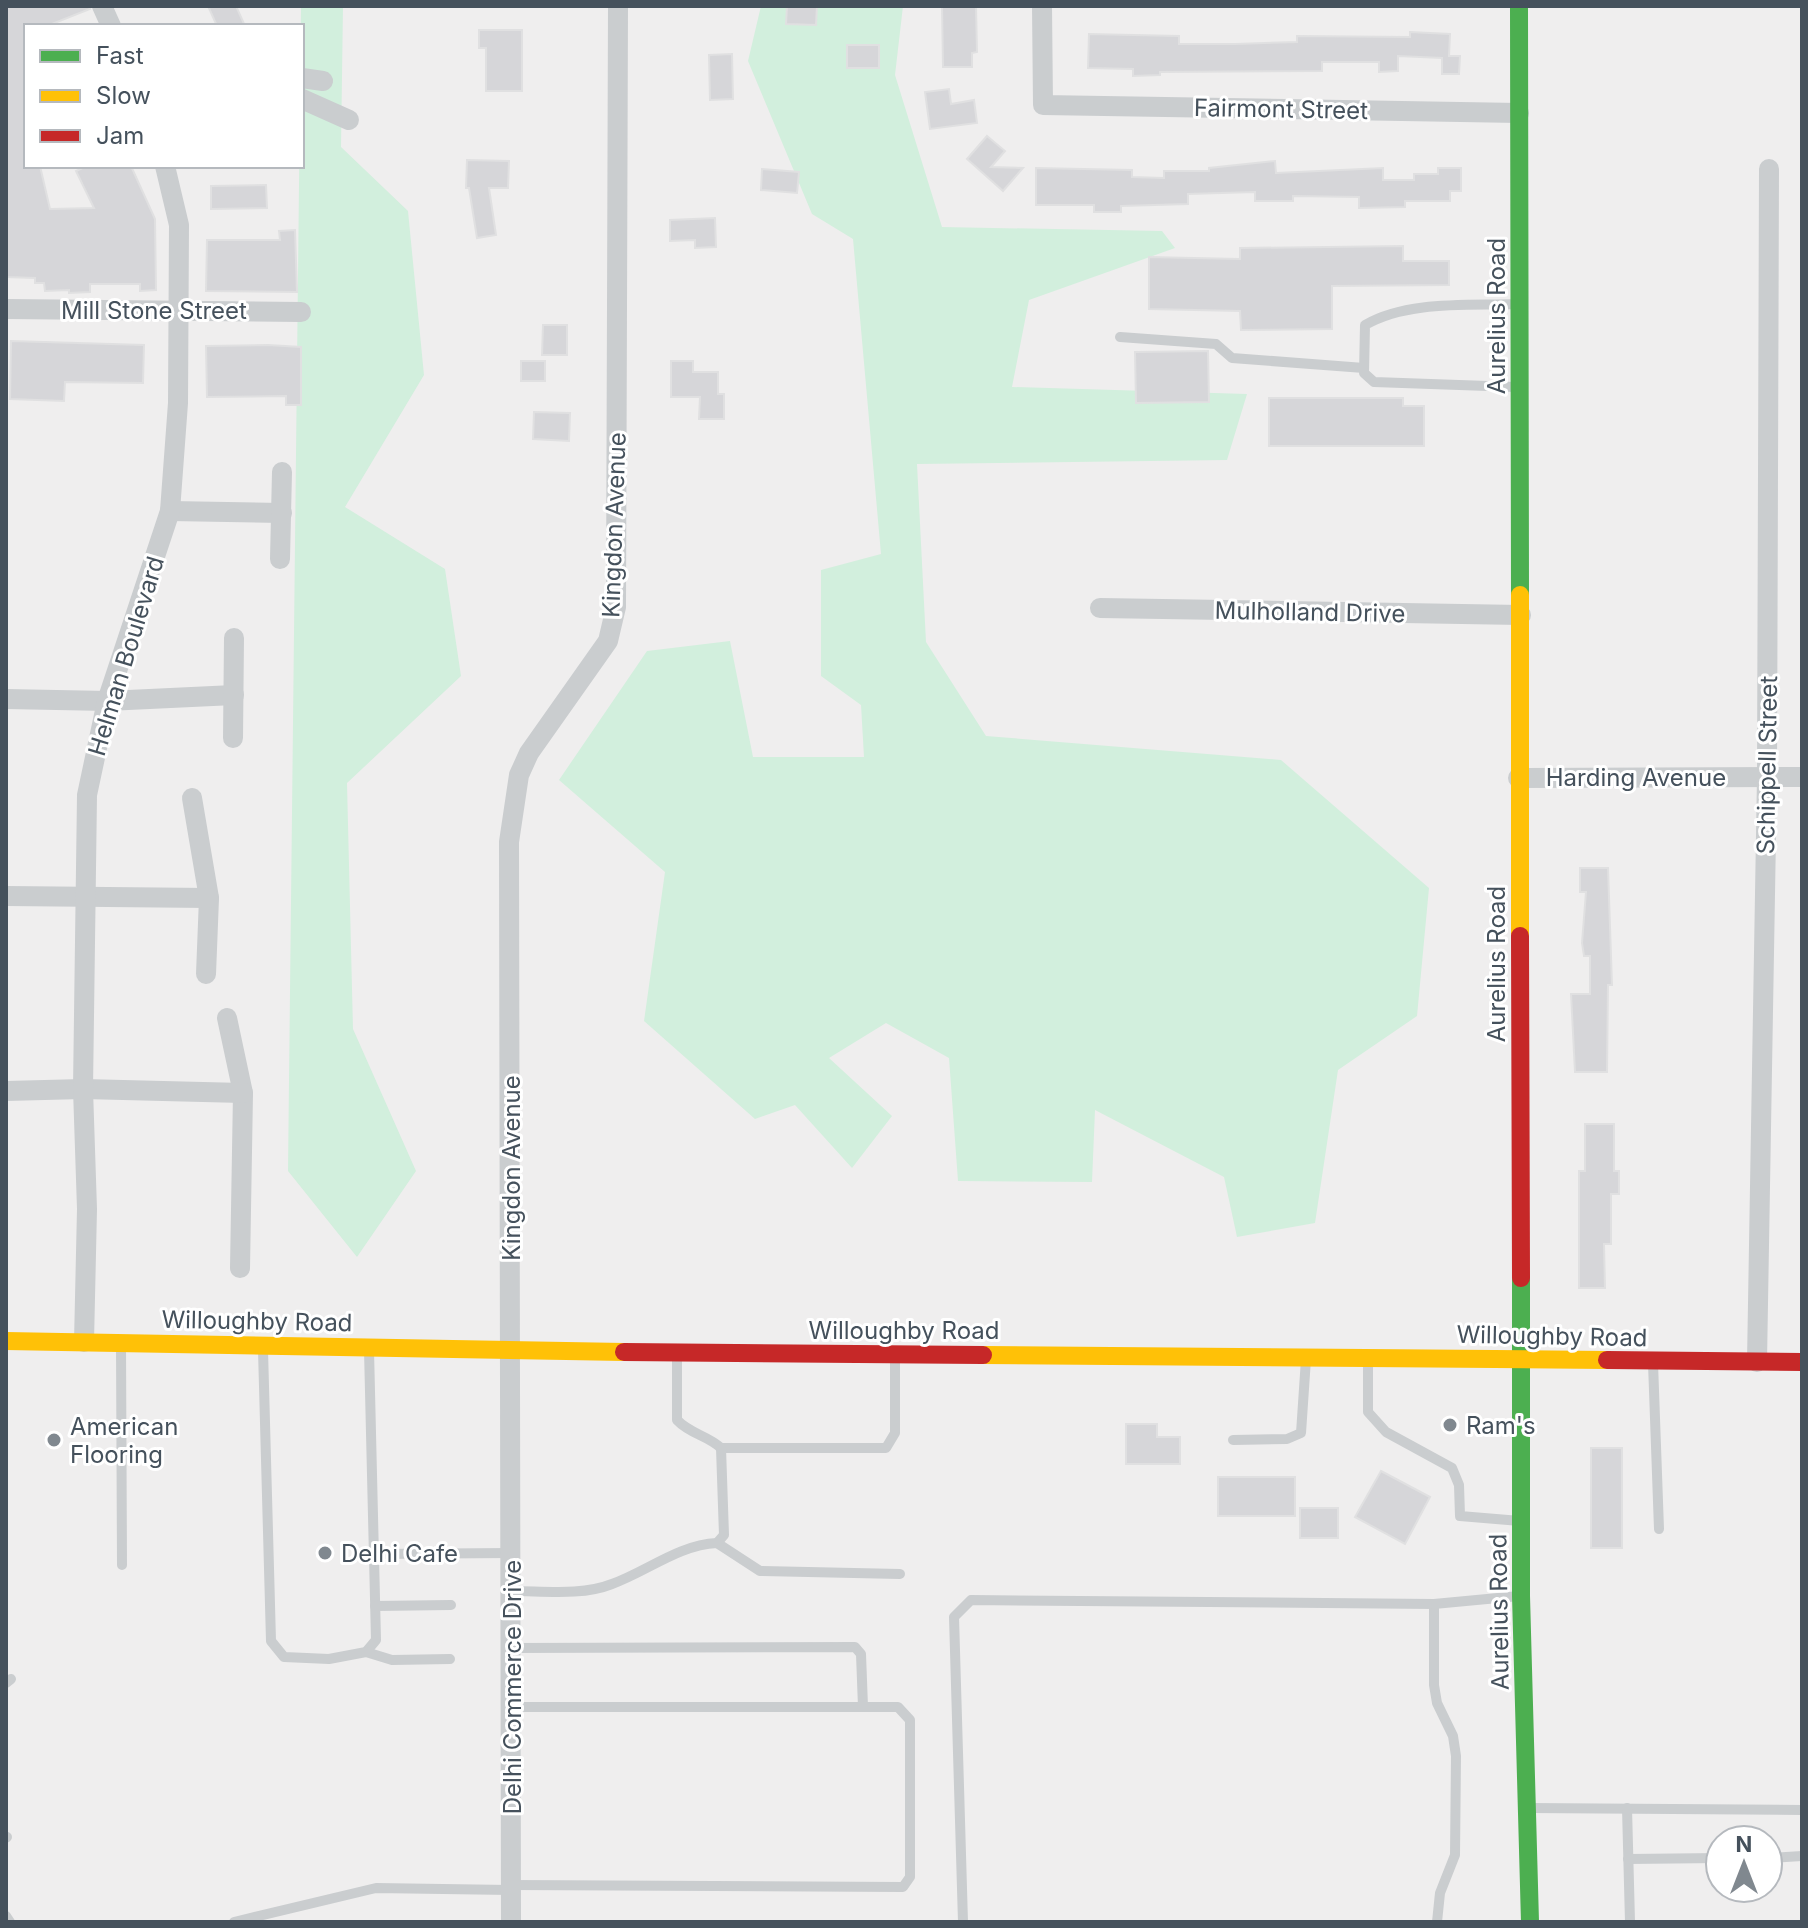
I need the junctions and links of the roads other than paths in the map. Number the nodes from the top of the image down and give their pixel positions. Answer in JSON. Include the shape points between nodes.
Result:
{"nodes":[{"id":1,"x":618,"y":6,"type":"edge"},
{"id":2,"x":1042,"y":6,"type":"edge"},
{"id":3,"x":1519,"y":6,"type":"edge"},
{"id":4,"x":304,"y":100,"type":"edge"},
{"id":5,"x":1519,"y":113,"type":"junction"},
{"id":6,"x":349,"y":120,"type":"dead end"},
{"id":7,"x":166,"y":168,"type":"edge"},
{"id":8,"x":1769,"y":169,"type":"dead end"},
{"id":9,"x":1520,"y":304,"type":"junction"},
{"id":10,"x":6,"y":309,"type":"edge"},
{"id":11,"x":179,"y":310,"type":"junction"},
{"id":12,"x":301,"y":312,"type":"dead end"},
{"id":13,"x":1120,"y":337,"type":"dead end"},
{"id":14,"x":1364,"y":368,"type":"junction"},
{"id":15,"x":1520,"y":387,"type":"junction"},
{"id":16,"x":282,"y":472,"type":"dead end"},
{"id":17,"x":170,"y":511,"type":"junction"},
{"id":18,"x":282,"y":513,"type":"junction"},
{"id":19,"x":280,"y":559,"type":"dead end"},
{"id":20,"x":1100,"y":608,"type":"dead end"},
{"id":21,"x":1521,"y":615,"type":"junction"},
{"id":22,"x":234,"y":638,"type":"dead end"},
{"id":23,"x":234,"y":695,"type":"junction"},
{"id":24,"x":6,"y":699,"type":"edge"},
{"id":25,"x":107,"y":701,"type":"junction"},
{"id":26,"x":233,"y":738,"type":"dead end"},
{"id":27,"x":1767,"y":777,"type":"junction"},
{"id":28,"x":1802,"y":777,"type":"edge"},
{"id":29,"x":1518,"y":778,"type":"junction"},
{"id":30,"x":192,"y":798,"type":"dead end"},
{"id":31,"x":6,"y":896,"type":"edge"},
{"id":32,"x":87,"y":898,"type":"junction"},
{"id":33,"x":209,"y":898,"type":"junction"},
{"id":34,"x":206,"y":974,"type":"dead end"},
{"id":35,"x":227,"y":1018,"type":"dead end"},
{"id":36,"x":83,"y":1089,"type":"junction"},
{"id":37,"x":6,"y":1091,"type":"edge"},
{"id":38,"x":243,"y":1093,"type":"junction"},
{"id":39,"x":240,"y":1268,"type":"dead end"},
{"id":40,"x":6,"y":1341,"type":"edge"},
{"id":41,"x":84,"y":1342,"type":"junction"},
{"id":42,"x":121,"y":1342,"type":"junction"},
{"id":43,"x":263,"y":1345,"type":"junction"},
{"id":44,"x":369,"y":1348,"type":"junction"},
{"id":45,"x":512,"y":1351,"type":"junction"},
{"id":46,"x":677,"y":1352,"type":"junction"},
{"id":47,"x":895,"y":1354,"type":"junction"},
{"id":48,"x":1306,"y":1357,"type":"junction"},
{"id":49,"x":1368,"y":1358,"type":"junction"},
{"id":50,"x":1523,"y":1360,"type":"junction"},
{"id":51,"x":1653,"y":1361,"type":"junction"},
{"id":52,"x":1757,"y":1362,"type":"junction"},
{"id":53,"x":1802,"y":1362,"type":"edge"},
{"id":54,"x":1233,"y":1440,"type":"dead end"},
{"id":55,"x":721,"y":1448,"type":"junction"},
{"id":56,"x":512,"y":1452,"type":"joint"},
{"id":57,"x":1522,"y":1522,"type":"junction"},
{"id":58,"x":1659,"y":1529,"type":"dead end"},
{"id":59,"x":717,"y":1543,"type":"junction"},
{"id":60,"x":512,"y":1553,"type":"junction"},
{"id":61,"x":375,"y":1554,"type":"junction"},
{"id":62,"x":122,"y":1565,"type":"dead end"},
{"id":63,"x":900,"y":1574,"type":"dead end"},
{"id":64,"x":512,"y":1591,"type":"junction"},
{"id":65,"x":1521,"y":1596,"type":"junction"},
{"id":66,"x":1434,"y":1604,"type":"junction"},
{"id":67,"x":451,"y":1605,"type":"dead end"},
{"id":68,"x":375,"y":1606,"type":"junction"},
{"id":69,"x":512,"y":1648,"type":"junction"},
{"id":70,"x":366,"y":1652,"type":"junction"},
{"id":71,"x":450,"y":1659,"type":"dead end"},
{"id":72,"x":512,"y":1707,"type":"junction"},
{"id":73,"x":863,"y":1707,"type":"junction"},
{"id":74,"x":1527,"y":1808,"type":"junction"},
{"id":75,"x":1627,"y":1808,"type":"junction"},
{"id":76,"x":1802,"y":1810,"type":"edge"},
{"id":77,"x":1704,"y":1858,"type":"edge"},
{"id":78,"x":1628,"y":1859,"type":"junction"},
{"id":79,"x":511,"y":1888,"type":"junction"},
{"id":80,"x":6,"y":1916,"type":"edge"},
{"id":81,"x":10,"y":1922,"type":"edge"},
{"id":82,"x":234,"y":1922,"type":"edge"},
{"id":83,"x":511,"y":1922,"type":"edge"},
{"id":84,"x":963,"y":1922,"type":"edge"},
{"id":85,"x":1437,"y":1922,"type":"edge"},
{"id":86,"x":1530,"y":1922,"type":"edge"},
{"id":87,"x":1630,"y":1922,"type":"edge"}],
"edges":[{"from":1,"to":45,"type":"street","name":"Kingdon Avenue","via":[[616,607],[608,641],[529,753],[519,775],[509,842]]},
{"from":2,"to":5,"type":"street","name":"Fairmont Street","via":[[1043,105]]},
{"from":3,"to":5,"type":"street","name":"Aurelius Road"},
{"from":4,"to":6,"type":"street"},
{"from":5,"to":9,"type":"street","name":"Aurelius Road"},
{"from":7,"to":11,"type":"street","name":"Helman Boulevard","via":[[179,225]]},
{"from":8,"to":27,"type":"street","name":"Schippell Street"},
{"from":9,"to":14,"type":"lane","via":[[1432,307],[1376,318],[1365,325]]},
{"from":9,"to":15,"type":"street","name":"Aurelius Road"},
{"from":10,"to":11,"type":"street","name":"Mill Stone Street"},
{"from":11,"to":12,"type":"street","name":"Mill Stone Street"},
{"from":11,"to":17,"type":"street","name":"Helman Boulevard"},
{"from":13,"to":14,"type":"lane","via":[[1216,344],[1232,358]]},
{"from":14,"to":15,"type":"lane","via":[[1374,382]]},
{"from":15,"to":21,"type":"street","name":"Aurelius Road"},
{"from":16,"to":18,"type":"street"},
{"from":17,"to":18,"type":"street"},
{"from":17,"to":25,"type":"street","name":"Helman Boulevard"},
{"from":18,"to":19,"type":"street"},
{"from":20,"to":21,"type":"street","name":"Mulholland Drive"},
{"from":21,"to":29,"type":"street","name":"Aurelius Road"},
{"from":22,"to":23,"type":"street"},
{"from":23,"to":25,"type":"street"},
{"from":23,"to":26,"type":"street"},
{"from":24,"to":25,"type":"street"},
{"from":25,"to":32,"type":"street","name":"Helman Boulevard","via":[[87,795]]},
{"from":27,"to":28,"type":"street","name":"Harding Avenue"},
{"from":27,"to":29,"type":"street","name":"Harding Avenue"},
{"from":27,"to":52,"type":"street","name":"Schippell Street"},
{"from":29,"to":50,"type":"street","name":"Aurelius Road"},
{"from":30,"to":33,"type":"street"},
{"from":31,"to":32,"type":"street"},
{"from":32,"to":33,"type":"street"},
{"from":32,"to":36,"type":"street","name":"Helman Boulevard"},
{"from":33,"to":34,"type":"street"},
{"from":35,"to":38,"type":"street"},
{"from":36,"to":37,"type":"street"},
{"from":36,"to":38,"type":"street"},
{"from":36,"to":41,"type":"street","name":"Helman Boulevard"},
{"from":38,"to":39,"type":"street"},
{"from":40,"to":41,"type":"street","name":"Willoughby Road"},
{"from":41,"to":42,"type":"street","name":"Willoughby Road"},
{"from":42,"to":43,"type":"street","name":"Willoughby Road"},
{"from":42,"to":62,"type":"lane"},
{"from":43,"to":44,"type":"street","name":"Willoughby Road"},
{"from":43,"to":70,"type":"lane","via":[[271,1641],[284,1657],[329,1659]]},
{"from":44,"to":45,"type":"street","name":"Willoughby Road"},
{"from":44,"to":61,"type":"lane"},
{"from":45,"to":46,"type":"street","name":"Willoughby Road"},
{"from":45,"to":56,"type":"street","name":"Kingdon Avenue"},
{"from":46,"to":47,"type":"street","name":"Willoughby Road"},
{"from":46,"to":55,"type":"lane","via":[[677,1420],[688,1432],[710,1438]]},
{"from":47,"to":48,"type":"street","name":"Willoughby Road"},
{"from":47,"to":55,"type":"lane","via":[[895,1433],[886,1448]]},
{"from":48,"to":49,"type":"street","name":"Willoughby Road"},
{"from":48,"to":54,"type":"lane","via":[[1301,1433],[1287,1439]]},
{"from":49,"to":50,"type":"street","name":"Willoughby Road"},
{"from":49,"to":57,"type":"lane","via":[[1368,1412],[1386,1432],[1452,1468],[1459,1485],[1460,1516]]},
{"from":50,"to":51,"type":"street","name":"Willoughby Road"},
{"from":50,"to":57,"type":"street","name":"Aurelius Road"},
{"from":51,"to":52,"type":"street","name":"Willoughby Road"},
{"from":51,"to":58,"type":"lane"},
{"from":52,"to":53,"type":"street","name":"Willoughby Road"},
{"from":55,"to":59,"type":"lane","via":[[724,1535]]},
{"from":56,"to":60,"type":"street","name":"Delhi Commerce Drive"},
{"from":57,"to":65,"type":"street","name":"Aurelius Road"},
{"from":59,"to":63,"type":"lane","via":[[760,1571]]},
{"from":59,"to":64,"type":"lane","via":[[699,1544],[610,1585],[581,1591]]},
{"from":60,"to":61,"type":"lane"},
{"from":60,"to":64,"type":"street","name":"Delhi Commerce Drive"},
{"from":61,"to":68,"type":"lane"},
{"from":64,"to":69,"type":"street","name":"Delhi Commerce Drive"},
{"from":65,"to":66,"type":"lane"},
{"from":65,"to":74,"type":"street","name":"Aurelius Road"},
{"from":66,"to":84,"type":"lane","via":[[971,1600],[954,1617]]},
{"from":66,"to":85,"type":"lane","via":[[1434,1685],[1456,1756],[1455,1855],[1440,1893]]},
{"from":67,"to":68,"type":"lane"},
{"from":68,"to":70,"type":"lane","via":[[376,1640]]},
{"from":69,"to":72,"type":"street","name":"Delhi Commerce Drive"},
{"from":69,"to":73,"type":"lane","via":[[855,1647],[861,1654]]},
{"from":70,"to":71,"type":"lane","via":[[392,1660]]},
{"from":72,"to":73,"type":"lane"},
{"from":72,"to":79,"type":"street","name":"Delhi Commerce Drive"},
{"from":73,"to":79,"type":"lane","via":[[898,1707],[910,1720],[910,1877],[903,1887]]},
{"from":74,"to":75,"type":"lane"},
{"from":74,"to":86,"type":"street","name":"Aurelius Road"},
{"from":75,"to":76,"type":"lane"},
{"from":75,"to":78,"type":"lane"},
{"from":77,"to":78,"type":"lane"},
{"from":78,"to":87,"type":"lane"},
{"from":79,"to":82,"type":"lane","via":[[376,1888]]},
{"from":79,"to":83,"type":"street","name":"Delhi Commerce Drive"},
{"from":80,"to":81,"type":"lane"}]}
